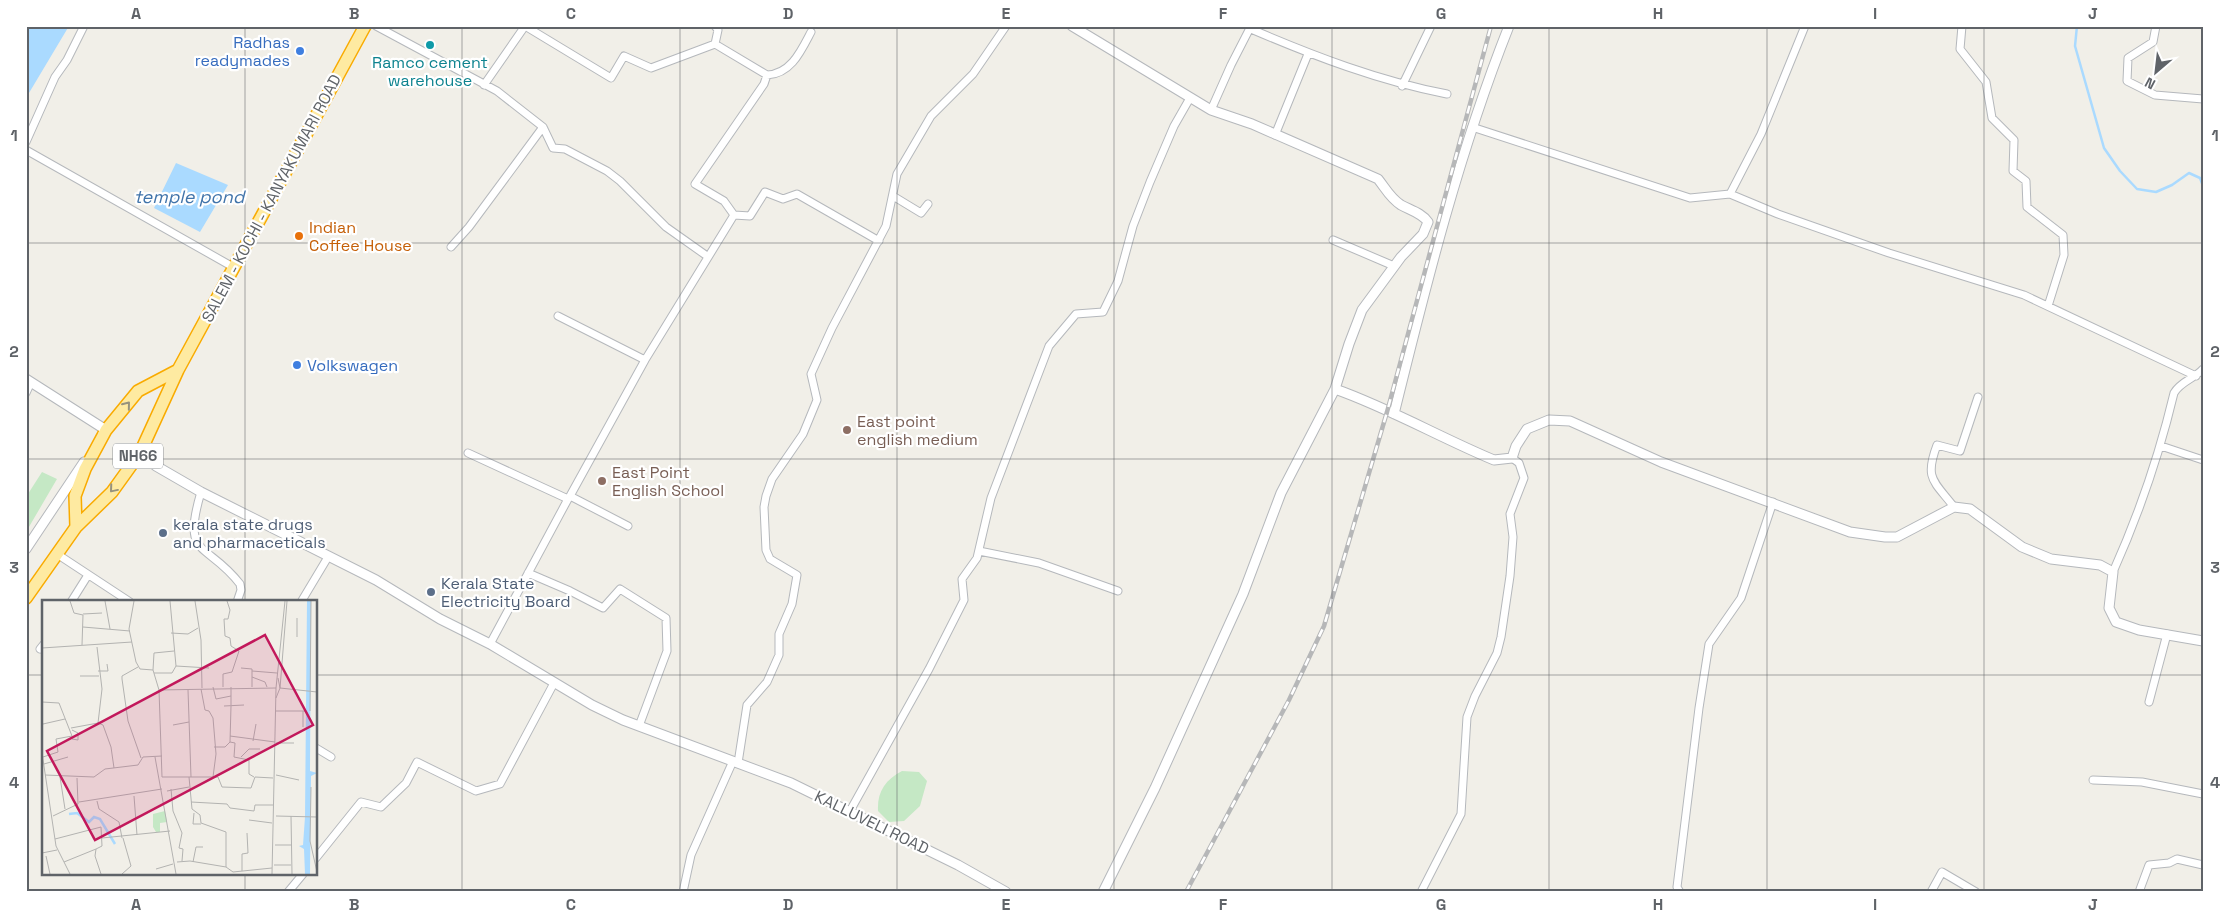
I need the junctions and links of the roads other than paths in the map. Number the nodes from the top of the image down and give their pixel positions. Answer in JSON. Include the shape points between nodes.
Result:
{"nodes":[{"id":1,"x":84,"y":26,"type":"edge"},
{"id":2,"x":365,"y":26,"type":"edge"},
{"id":3,"x":376,"y":26,"type":"edge"},
{"id":4,"x":525,"y":26,"type":"edge"},
{"id":5,"x":714,"y":26,"type":"edge"},
{"id":6,"x":1006,"y":26,"type":"edge"},
{"id":7,"x":1072,"y":26,"type":"edge"},
{"id":8,"x":1431,"y":26,"type":"edge"},
{"id":9,"x":1509,"y":26,"type":"edge"},
{"id":10,"x":1805,"y":26,"type":"edge"},
{"id":11,"x":1962,"y":26,"type":"edge"},
{"id":12,"x":2156,"y":26,"type":"edge"},
{"id":13,"x":1251,"y":27,"type":"edge"},
{"id":14,"x":811,"y":32,"type":"dead end"},
{"id":15,"x":715,"y":44,"type":"junction"},
{"id":16,"x":1308,"y":54,"type":"junction"},
{"id":17,"x":767,"y":75,"type":"junction"},
{"id":18,"x":484,"y":85,"type":"junction"},
{"id":19,"x":1402,"y":86,"type":"junction"},
{"id":20,"x":1447,"y":94,"type":"dead end"},
{"id":21,"x":1190,"y":98,"type":"junction"},
{"id":22,"x":2203,"y":99,"type":"edge"},
{"id":23,"x":1211,"y":110,"type":"junction"},
{"id":24,"x":1472,"y":126,"type":"junction"},
{"id":25,"x":543,"y":127,"type":"junction"},
{"id":26,"x":1275,"y":135,"type":"junction"},
{"id":27,"x":26,"y":142,"type":"edge"},
{"id":28,"x":26,"y":150,"type":"edge"},
{"id":29,"x":1730,"y":194,"type":"junction"},
{"id":30,"x":893,"y":196,"type":"junction"},
{"id":31,"x":928,"y":204,"type":"dead end"},
{"id":32,"x":734,"y":215,"type":"junction"},
{"id":33,"x":1333,"y":240,"type":"dead end"},
{"id":34,"x":879,"y":241,"type":"junction"},
{"id":35,"x":451,"y":247,"type":"dead end"},
{"id":36,"x":707,"y":256,"type":"junction"},
{"id":37,"x":1394,"y":266,"type":"junction"},
{"id":38,"x":233,"y":267,"type":"junction"},
{"id":39,"x":2048,"y":306,"type":"junction"},
{"id":40,"x":558,"y":316,"type":"dead end"},
{"id":41,"x":645,"y":360,"type":"junction"},
{"id":42,"x":2203,"y":368,"type":"edge"},
{"id":43,"x":178,"y":370,"type":"junction"},
{"id":44,"x":2196,"y":376,"type":"junction"},
{"id":45,"x":29,"y":380,"type":"edge"},
{"id":46,"x":1335,"y":390,"type":"junction"},
{"id":47,"x":26,"y":392,"type":"edge"},
{"id":48,"x":1978,"y":397,"type":"dead end"},
{"id":49,"x":1394,"y":414,"type":"junction"},
{"id":50,"x":106,"y":430,"type":"junction"},
{"id":51,"x":2161,"y":446,"type":"junction"},
{"id":52,"x":468,"y":452,"type":"dead end"},
{"id":53,"x":140,"y":453,"type":"junction"},
{"id":54,"x":1512,"y":458,"type":"junction"},
{"id":55,"x":2203,"y":460,"type":"edge"},
{"id":56,"x":202,"y":492,"type":"junction"},
{"id":57,"x":569,"y":497,"type":"junction"},
{"id":58,"x":1773,"y":502,"type":"junction"},
{"id":59,"x":1954,"y":507,"type":"junction"},
{"id":60,"x":76,"y":526,"type":"junction"},
{"id":61,"x":628,"y":526,"type":"dead end"},
{"id":62,"x":26,"y":549,"type":"edge"},
{"id":63,"x":979,"y":550,"type":"junction"},
{"id":64,"x":57,"y":554,"type":"junction"},
{"id":65,"x":328,"y":557,"type":"junction"},
{"id":66,"x":2113,"y":572,"type":"junction"},
{"id":67,"x":528,"y":573,"type":"junction"},
{"id":68,"x":88,"y":575,"type":"junction"},
{"id":69,"x":1118,"y":591,"type":"dead end"},
{"id":70,"x":26,"y":598,"type":"edge"},
{"id":71,"x":72,"y":600,"type":"edge"},
{"id":72,"x":127,"y":600,"type":"edge"},
{"id":73,"x":238,"y":600,"type":"edge"},
{"id":74,"x":302,"y":600,"type":"edge"},
{"id":75,"x":2167,"y":634,"type":"junction"},
{"id":76,"x":2203,"y":641,"type":"edge"},
{"id":77,"x":490,"y":644,"type":"junction"},
{"id":78,"x":554,"y":683,"type":"junction"},
{"id":79,"x":2149,"y":702,"type":"dead end"},
{"id":80,"x":638,"y":726,"type":"junction"},
{"id":81,"x":318,"y":749,"type":"edge"},
{"id":82,"x":331,"y":757,"type":"dead end"},
{"id":83,"x":736,"y":762,"type":"junction"},
{"id":84,"x":2093,"y":780,"type":"dead end"},
{"id":85,"x":2203,"y":794,"type":"edge"},
{"id":86,"x":850,"y":811,"type":"junction"},
{"id":87,"x":318,"y":856,"type":"edge"},
{"id":88,"x":2203,"y":865,"type":"edge"},
{"id":89,"x":301,"y":876,"type":"edge"},
{"id":90,"x":288,"y":892,"type":"edge"},
{"id":91,"x":683,"y":892,"type":"edge"},
{"id":92,"x":1006,"y":892,"type":"edge"},
{"id":93,"x":1103,"y":892,"type":"edge"},
{"id":94,"x":1421,"y":892,"type":"edge"},
{"id":95,"x":1680,"y":892,"type":"edge"},
{"id":96,"x":1931,"y":892,"type":"edge"},
{"id":97,"x":1976,"y":892,"type":"edge"},
{"id":98,"x":2139,"y":892,"type":"edge"}],
"edges":[{"from":1,"to":27,"type":"street","via":[[55,77]]},
{"from":2,"to":38,"type":"highway","name":"SALEM - KOCHI - KANYAKUMARI ROAD","number":"NH66"},
{"from":3,"to":18,"type":"street"},
{"from":4,"to":15,"type":"street","via":[[611,78],[624,56],[651,68]]},
{"from":4,"to":18,"type":"street"},
{"from":5,"to":15,"type":"street","via":[[718,30]]},
{"from":6,"to":30,"type":"street","via":[[973,74],[931,116],[897,174]]},
{"from":7,"to":21,"type":"street"},
{"from":8,"to":19,"type":"street"},
{"from":9,"to":24,"type":"street"},
{"from":10,"to":29,"type":"street","via":[[1761,134]]},
{"from":11,"to":39,"type":"street","via":[[1960,49],[1986,82],[1992,118],[2014,140],[2012,171],[2026,181],[2027,208],[2063,235],[2064,255]]},
{"from":12,"to":22,"type":"street","via":[[2153,42],[2128,58],[2127,81],[2155,95]]},
{"from":13,"to":16,"type":"street"},
{"from":13,"to":23,"type":"street"},
{"from":14,"to":17,"type":"street","via":[[797,58],[778,75]]},
{"from":15,"to":17,"type":"street"},
{"from":16,"to":19,"type":"street"},
{"from":16,"to":26,"type":"street"},
{"from":17,"to":32,"type":"street","via":[[695,184],[724,201]]},
{"from":18,"to":25,"type":"street","via":[[497,91]]},
{"from":19,"to":20,"type":"street"},
{"from":21,"to":23,"type":"street"},
{"from":21,"to":63,"type":"street","via":[[1150,182],[1133,226],[1118,281],[1103,312],[1076,314],[1049,346],[991,498]]},
{"from":23,"to":26,"type":"street"},
{"from":24,"to":29,"type":"street","via":[[1690,198]]},
{"from":24,"to":49,"type":"street"},
{"from":25,"to":35,"type":"street","via":[[470,227]]},
{"from":25,"to":36,"type":"street","via":[[553,148],[565,149],[606,171],[666,227]]},
{"from":26,"to":37,"type":"street","via":[[1378,179],[1389,196],[1425,217],[1428,226],[1423,234]]},
{"from":28,"to":38,"type":"street"},
{"from":29,"to":39,"type":"street","via":[[1889,253],[2024,294]]},
{"from":30,"to":31,"type":"street","via":[[921,213]]},
{"from":30,"to":34,"type":"street"},
{"from":32,"to":34,"type":"street","via":[[750,216],[765,192],[783,199],[797,194]]},
{"from":32,"to":36,"type":"street"},
{"from":33,"to":37,"type":"street"},
{"from":34,"to":83,"type":"street","via":[[817,359],[811,374],[817,400],[803,434],[772,479],[766,496],[766,550],[770,559],[797,575],[792,604],[778,634],[779,655],[767,682],[747,705]]},
{"from":36,"to":41,"type":"street"},
{"from":37,"to":46,"type":"street","via":[[1362,310]]},
{"from":38,"to":43,"type":"highway","name":"SALEM - KOCHI - KANYAKUMARI ROAD","number":"NH66"},
{"from":39,"to":44,"type":"street"},
{"from":40,"to":41,"type":"street"},
{"from":41,"to":57,"type":"street"},
{"from":42,"to":44,"type":"street"},
{"from":50,"to":43,"type":"highway","one_way":true,"via":[[138,391]]},
{"from":43,"to":53,"type":"highway","number":"NH66"},
{"from":44,"to":51,"type":"street","via":[[2178,386],[2174,393]]},
{"from":45,"to":47,"type":"street"},
{"from":45,"to":50,"type":"street"},
{"from":46,"to":49,"type":"street"},
{"from":46,"to":93,"type":"street","via":[[1281,493],[1243,594],[1155,788]]},
{"from":48,"to":59,"type":"street","via":[[1960,451],[1938,445],[1930,464],[1933,480]]},
{"from":49,"to":54,"type":"street","via":[[1494,460]]},
{"from":50,"to":60,"type":"highway","via":[[75,496]]},
{"from":50,"to":62,"type":"street"},
{"from":51,"to":55,"type":"street"},
{"from":51,"to":66,"type":"street","via":[[2135,523]]},
{"from":52,"to":57,"type":"street"},
{"from":53,"to":56,"type":"street","name":"KALLUVELI ROAD"},
{"from":53,"to":60,"type":"highway","number":"NH66","one_way":true,"via":[[112,492]]},
{"from":54,"to":58,"type":"street","via":[[1528,429],[1549,420],[1570,421],[1661,462]]},
{"from":54,"to":94,"type":"street","via":[[1520,463],[1524,478],[1510,514],[1513,537],[1501,637],[1468,718],[1461,814]]},
{"from":56,"to":65,"type":"street","name":"KALLUVELI ROAD"},
{"from":56,"to":73,"type":"street","via":[[194,517],[194,534],[199,547],[240,584]]},
{"from":57,"to":61,"type":"street"},
{"from":57,"to":67,"type":"street"},
{"from":58,"to":59,"type":"street","via":[[1850,532],[1885,537],[1909,532]]},
{"from":58,"to":95,"type":"street","via":[[1741,598],[1709,644],[1698,708]]},
{"from":59,"to":66,"type":"street","via":[[1970,509],[2022,546],[2051,559],[2100,565]]},
{"from":60,"to":64,"type":"highway","number":"NH66"},
{"from":63,"to":69,"type":"street","via":[[1038,563]]},
{"from":63,"to":86,"type":"street","via":[[962,579],[964,600],[957,616]]},
{"from":64,"to":68,"type":"street"},
{"from":64,"to":70,"type":"highway","number":"NH66"},
{"from":65,"to":74,"type":"street"},
{"from":65,"to":77,"type":"street","name":"KALLUVELI ROAD"},
{"from":66,"to":75,"type":"street","via":[[2109,608],[2116,622],[2139,630]]},
{"from":67,"to":77,"type":"street"},
{"from":67,"to":80,"type":"street","via":[[603,608],[620,589],[666,618],[667,651]]},
{"from":68,"to":71,"type":"street"},
{"from":68,"to":72,"type":"street"},
{"from":75,"to":76,"type":"street"},
{"from":75,"to":79,"type":"street"},
{"from":77,"to":78,"type":"street","name":"KALLUVELI ROAD"},
{"from":78,"to":80,"type":"street","name":"KALLUVELI ROAD"},
{"from":78,"to":87,"type":"street","via":[[500,784],[476,791],[417,762],[406,783],[381,806],[361,802]]},
{"from":80,"to":83,"type":"street","name":"KALLUVELI ROAD"},
{"from":81,"to":82,"type":"street"},
{"from":83,"to":86,"type":"street","name":"KALLUVELI ROAD"},
{"from":83,"to":91,"type":"street","via":[[691,855]]},
{"from":84,"to":85,"type":"street","via":[[2142,782]]},
{"from":86,"to":92,"type":"street","name":"KALLUVELI ROAD"},
{"from":88,"to":98,"type":"street","via":[[2176,859],[2149,865]]},
{"from":89,"to":90,"type":"street"},
{"from":96,"to":97,"type":"street","via":[[1942,872]]}]}
